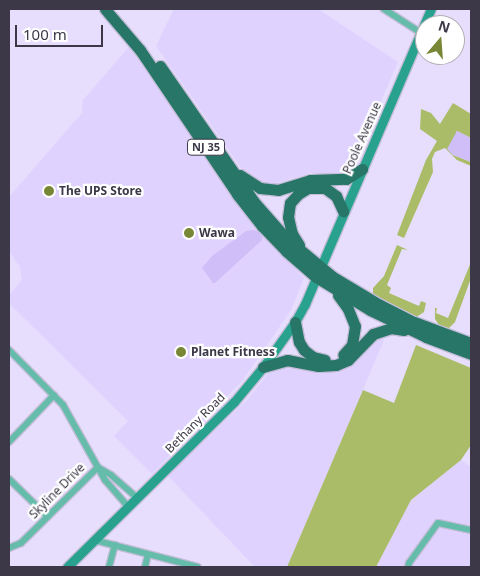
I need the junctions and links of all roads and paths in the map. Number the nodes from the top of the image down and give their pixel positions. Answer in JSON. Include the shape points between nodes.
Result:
{"nodes":[{"id":1,"x":104,"y":9,"type":"edge"},
{"id":2,"x":115,"y":9,"type":"edge"},
{"id":3,"x":384,"y":9,"type":"edge"},
{"id":4,"x":415,"y":29,"type":"edge"},
{"id":5,"x":415,"y":47,"type":"edge"},
{"id":6,"x":230,"y":164,"type":"junction"},
{"id":7,"x":362,"y":169,"type":"junction"},
{"id":8,"x":343,"y":211,"type":"junction"},
{"id":9,"x":305,"y":254,"type":"junction"},
{"id":10,"x":318,"y":272,"type":"junction"},
{"id":11,"x":334,"y":289,"type":"junction"},
{"id":12,"x":295,"y":322,"type":"junction"},
{"id":13,"x":415,"y":332,"type":"junction"},
{"id":14,"x":471,"y":343,"type":"edge"},
{"id":15,"x":9,"y":350,"type":"edge"},
{"id":16,"x":471,"y":354,"type":"edge"},
{"id":17,"x":263,"y":367,"type":"junction"},
{"id":18,"x":54,"y":395,"type":"junction"},
{"id":19,"x":9,"y":442,"type":"edge"},
{"id":20,"x":98,"y":467,"type":"junction"},
{"id":21,"x":9,"y":479,"type":"edge"},
{"id":22,"x":136,"y":497,"type":"junction"},
{"id":23,"x":128,"y":506,"type":"junction"},
{"id":24,"x":48,"y":517,"type":"junction"},
{"id":25,"x":471,"y":530,"type":"edge"},
{"id":26,"x":94,"y":540,"type":"junction"},
{"id":27,"x":115,"y":545,"type":"junction"},
{"id":28,"x":9,"y":548,"type":"edge"},
{"id":29,"x":148,"y":554,"type":"junction"},
{"id":30,"x":181,"y":565,"type":"edge"},
{"id":31,"x":67,"y":567,"type":"edge"},
{"id":32,"x":109,"y":567,"type":"edge"},
{"id":33,"x":145,"y":567,"type":"edge"},
{"id":34,"x":198,"y":567,"type":"edge"},
{"id":35,"x":408,"y":567,"type":"edge"}],
"edges":[{"from":1,"to":10,"type":"highway","number":"NJ 35","via":[[140,50],[258,222]]},
{"from":2,"to":6,"type":"highway","number":"NJ 35","via":[[142,40]]},
{"from":3,"to":4,"type":"street"},
{"from":5,"to":7,"type":"street","name":"Poole Avenue"},
{"from":6,"to":7,"type":"highway","via":[[249,182],[269,190],[284,189],[310,180],[346,179]]},
{"from":6,"to":9,"type":"highway","number":"NJ 35","via":[[266,217]]},
{"from":7,"to":8,"type":"street","name":"Poole Avenue"},
{"from":8,"to":9,"type":"highway","via":[[333,193],[325,188],[308,188],[294,198],[289,209],[289,222],[295,240]]},
{"from":8,"to":10,"type":"street","name":"Poole Avenue"},
{"from":9,"to":10,"type":"highway","number":"NJ 35"},
{"from":10,"to":11,"type":"highway","number":"NJ 35"},
{"from":10,"to":12,"type":"street","name":"Bethany Road"},
{"from":10,"to":14,"type":"highway","number":"NJ 35","via":[[414,322]]},
{"from":11,"to":12,"type":"highway","via":[[355,323],[354,338],[348,350],[329,360],[313,357],[301,347]]},
{"from":11,"to":13,"type":"highway","number":"NJ 35"},
{"from":12,"to":17,"type":"street","name":"Bethany Road"},
{"from":13,"to":16,"type":"highway","number":"NJ 35"},
{"from":13,"to":17,"type":"highway","via":[[391,328],[380,330],[348,360],[336,365],[324,367],[287,360]]},
{"from":15,"to":18,"type":"street"},
{"from":17,"to":22,"type":"street","name":"Bethany Road","via":[[234,402]]},
{"from":18,"to":19,"type":"street"},
{"from":18,"to":20,"type":"street","via":[[67,410]]},
{"from":20,"to":22,"type":"street"},
{"from":20,"to":23,"type":"street"},
{"from":20,"to":24,"type":"street","name":"Skyline Drive"},
{"from":21,"to":24,"type":"street"},
{"from":22,"to":23,"type":"street","name":"Bethany Road"},
{"from":23,"to":26,"type":"street","name":"Bethany Road"},
{"from":24,"to":28,"type":"street","name":"Skyline Drive","via":[[21,543]]},
{"from":25,"to":35,"type":"street","via":[[438,523]]},
{"from":26,"to":27,"type":"street"},
{"from":26,"to":31,"type":"street","name":"Bethany Road"},
{"from":27,"to":29,"type":"street"},
{"from":27,"to":32,"type":"street"},
{"from":29,"to":30,"type":"street"},
{"from":29,"to":33,"type":"street"},
{"from":30,"to":34,"type":"street"}]}
